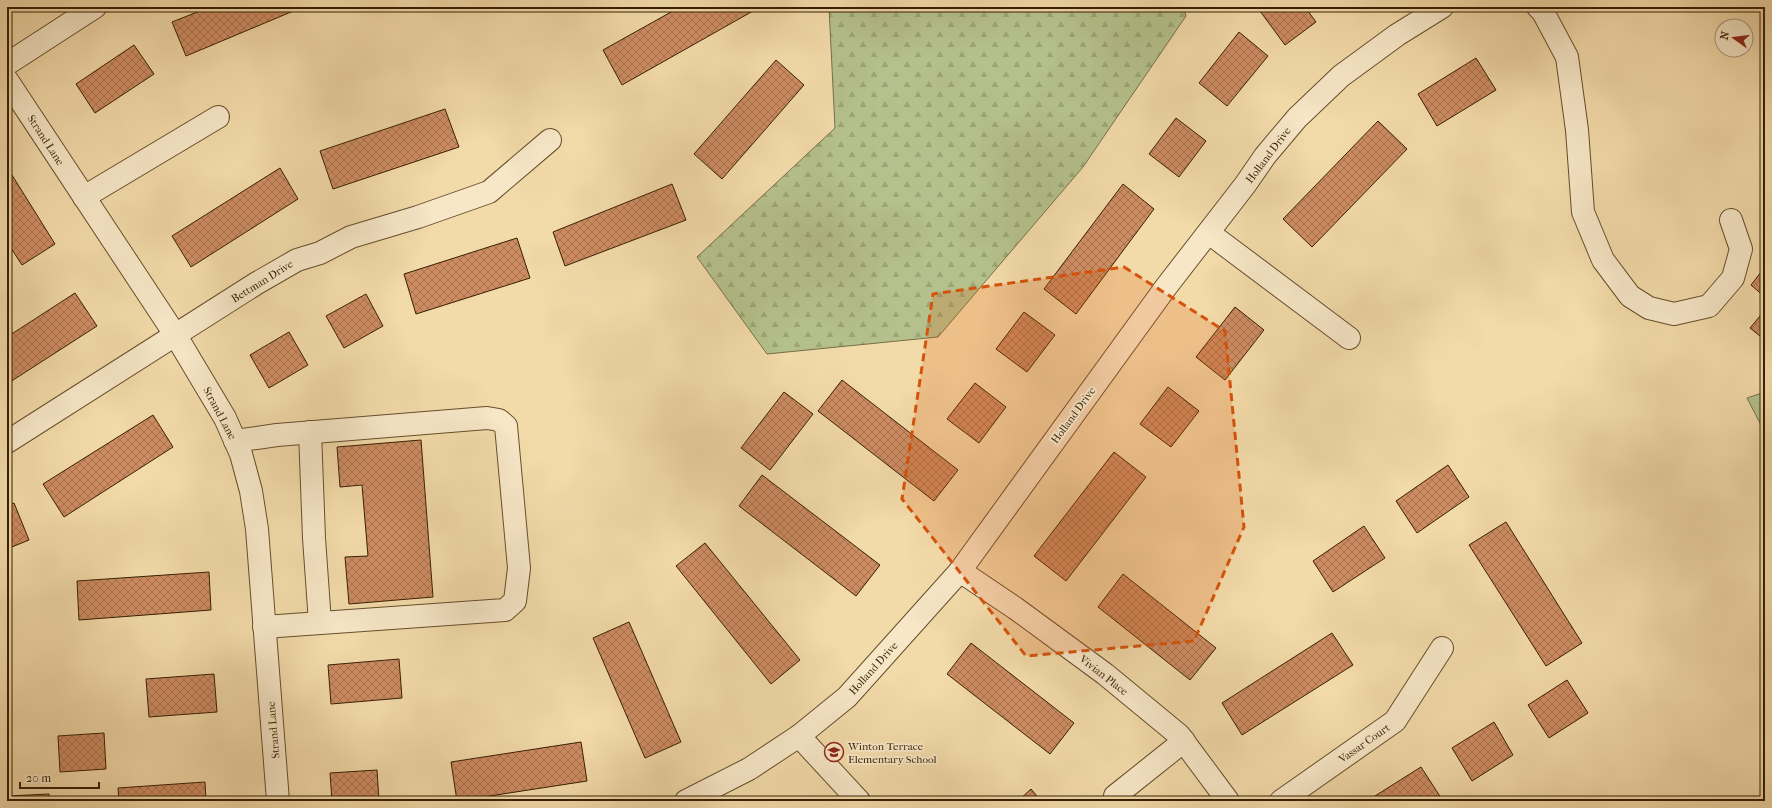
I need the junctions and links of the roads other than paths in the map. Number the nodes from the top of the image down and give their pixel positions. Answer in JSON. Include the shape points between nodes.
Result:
{"nodes":[{"id":1,"x":95,"y":7,"type":"edge"},
{"id":2,"x":1442,"y":7,"type":"edge"},
{"id":3,"x":1538,"y":7,"type":"edge"},
{"id":4,"x":7,"y":64,"type":"edge"},
{"id":5,"x":7,"y":80,"type":"edge"},
{"id":6,"x":218,"y":117,"type":"dead end"},
{"id":7,"x":550,"y":140,"type":"dead end"},
{"id":8,"x":84,"y":197,"type":"junction"},
{"id":9,"x":1731,"y":220,"type":"dead end"},
{"id":10,"x":1208,"y":233,"type":"junction"},
{"id":11,"x":176,"y":336,"type":"junction"},
{"id":12,"x":1349,"y":338,"type":"dead end"},
{"id":13,"x":310,"y":432,"type":"junction"},
{"id":14,"x":235,"y":440,"type":"junction"},
{"id":15,"x":7,"y":442,"type":"edge"},
{"id":16,"x":960,"y":571,"type":"junction"},
{"id":17,"x":320,"y":623,"type":"junction"},
{"id":18,"x":264,"y":626,"type":"junction"},
{"id":19,"x":1442,"y":648,"type":"dead end"},
{"id":20,"x":799,"y":736,"type":"junction"},
{"id":21,"x":1184,"y":742,"type":"junction"},
{"id":22,"x":1115,"y":796,"type":"dead end"},
{"id":23,"x":278,"y":801,"type":"edge"},
{"id":24,"x":686,"y":801,"type":"edge"},
{"id":25,"x":859,"y":801,"type":"edge"},
{"id":26,"x":1228,"y":801,"type":"edge"},
{"id":27,"x":1281,"y":801,"type":"edge"}],
"edges":[{"from":1,"to":4,"type":"street"},
{"from":2,"to":10,"type":"street","name":"Holland Drive","via":[[1397,35],[1341,76],[1297,118]]},
{"from":3,"to":9,"type":"street","via":[[1567,57],[1577,130],[1583,212],[1603,260],[1630,296],[1649,308],[1674,314],[1709,306],[1734,278],[1741,249]]},
{"from":5,"to":8,"type":"street","name":"Strand Lane"},
{"from":6,"to":8,"type":"street"},
{"from":7,"to":11,"type":"street","name":"Bettman Drive","via":[[489,192],[350,237],[320,253],[297,260]]},
{"from":8,"to":11,"type":"street","name":"Strand Lane"},
{"from":10,"to":12,"type":"street"},
{"from":10,"to":16,"type":"street","name":"Holland Drive"},
{"from":11,"to":14,"type":"street","name":"Strand Lane","via":[[225,418]]},
{"from":11,"to":15,"type":"street","name":"Bettman Drive"},
{"from":13,"to":14,"type":"street"},
{"from":13,"to":17,"type":"street"},
{"from":13,"to":17,"type":"street","via":[[487,418],[499,420],[506,426],[519,568],[515,601],[505,610]]},
{"from":14,"to":18,"type":"street","name":"Strand Lane","via":[[251,491],[257,529]]},
{"from":16,"to":20,"type":"street","name":"Holland Drive","via":[[847,697]]},
{"from":16,"to":21,"type":"street","name":"Vivian Place","via":[[1105,674],[1179,735]]},
{"from":17,"to":18,"type":"street"},
{"from":18,"to":23,"type":"street","name":"Strand Lane"},
{"from":19,"to":27,"type":"street","name":"Vassar Court","via":[[1395,721]]},
{"from":20,"to":24,"type":"street","name":"Holland Drive","via":[[749,769]]},
{"from":20,"to":25,"type":"street"},
{"from":21,"to":22,"type":"street"},
{"from":21,"to":26,"type":"street","name":"Vivian Place"}]}
